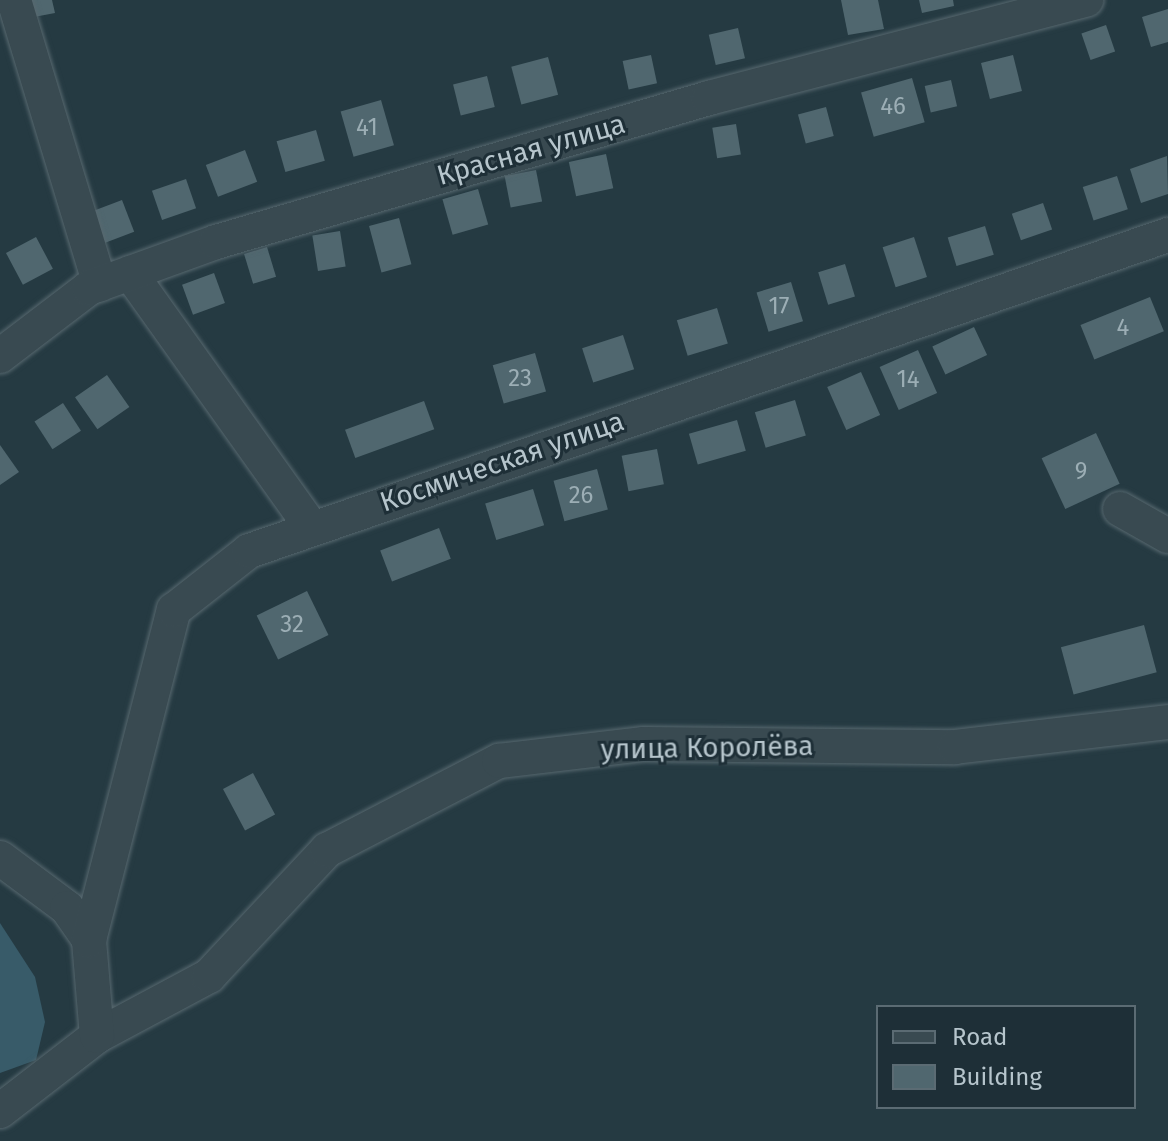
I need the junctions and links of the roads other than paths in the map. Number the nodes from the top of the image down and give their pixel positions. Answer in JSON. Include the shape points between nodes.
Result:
{"nodes":[{"id":1,"x":14,"y":0,"type":"edge"},
{"id":2,"x":1086,"y":0,"type":"edge"},
{"id":3,"x":1168,"y":235,"type":"edge"},
{"id":4,"x":115,"y":278,"type":"junction"},
{"id":5,"x":0,"y":356,"type":"edge"},
{"id":6,"x":1120,"y":509,"type":"dead end"},
{"id":7,"x":312,"y":528,"type":"junction"},
{"id":8,"x":1168,"y":536,"type":"edge"},
{"id":9,"x":1168,"y":722,"type":"edge"},
{"id":10,"x":0,"y":858,"type":"edge"},
{"id":11,"x":89,"y":940,"type":"junction"},
{"id":12,"x":97,"y":1036,"type":"junction"},
{"id":13,"x":0,"y":1111,"type":"edge"}],
"edges":[{"from":1,"to":4,"type":"street"},
{"from":2,"to":4,"type":"street","name":"Красная улица","via":[[709,98]]},
{"from":3,"to":7,"type":"street","name":"Космическая улица"},
{"from":4,"to":5,"type":"street","name":"Красная улица"},
{"from":4,"to":7,"type":"street"},
{"from":6,"to":8,"type":"street"},
{"from":7,"to":11,"type":"street","name":"Космическая улица","via":[[249,551],[174,610]]},
{"from":9,"to":12,"type":"street","name":"улица Королёва","via":[[955,747],[644,744],[499,761],[327,850],[209,976]]},
{"from":10,"to":11,"type":"street","via":[[67,908]]},
{"from":11,"to":12,"type":"street"},
{"from":12,"to":13,"type":"street","name":"улица Королёва"}]}
